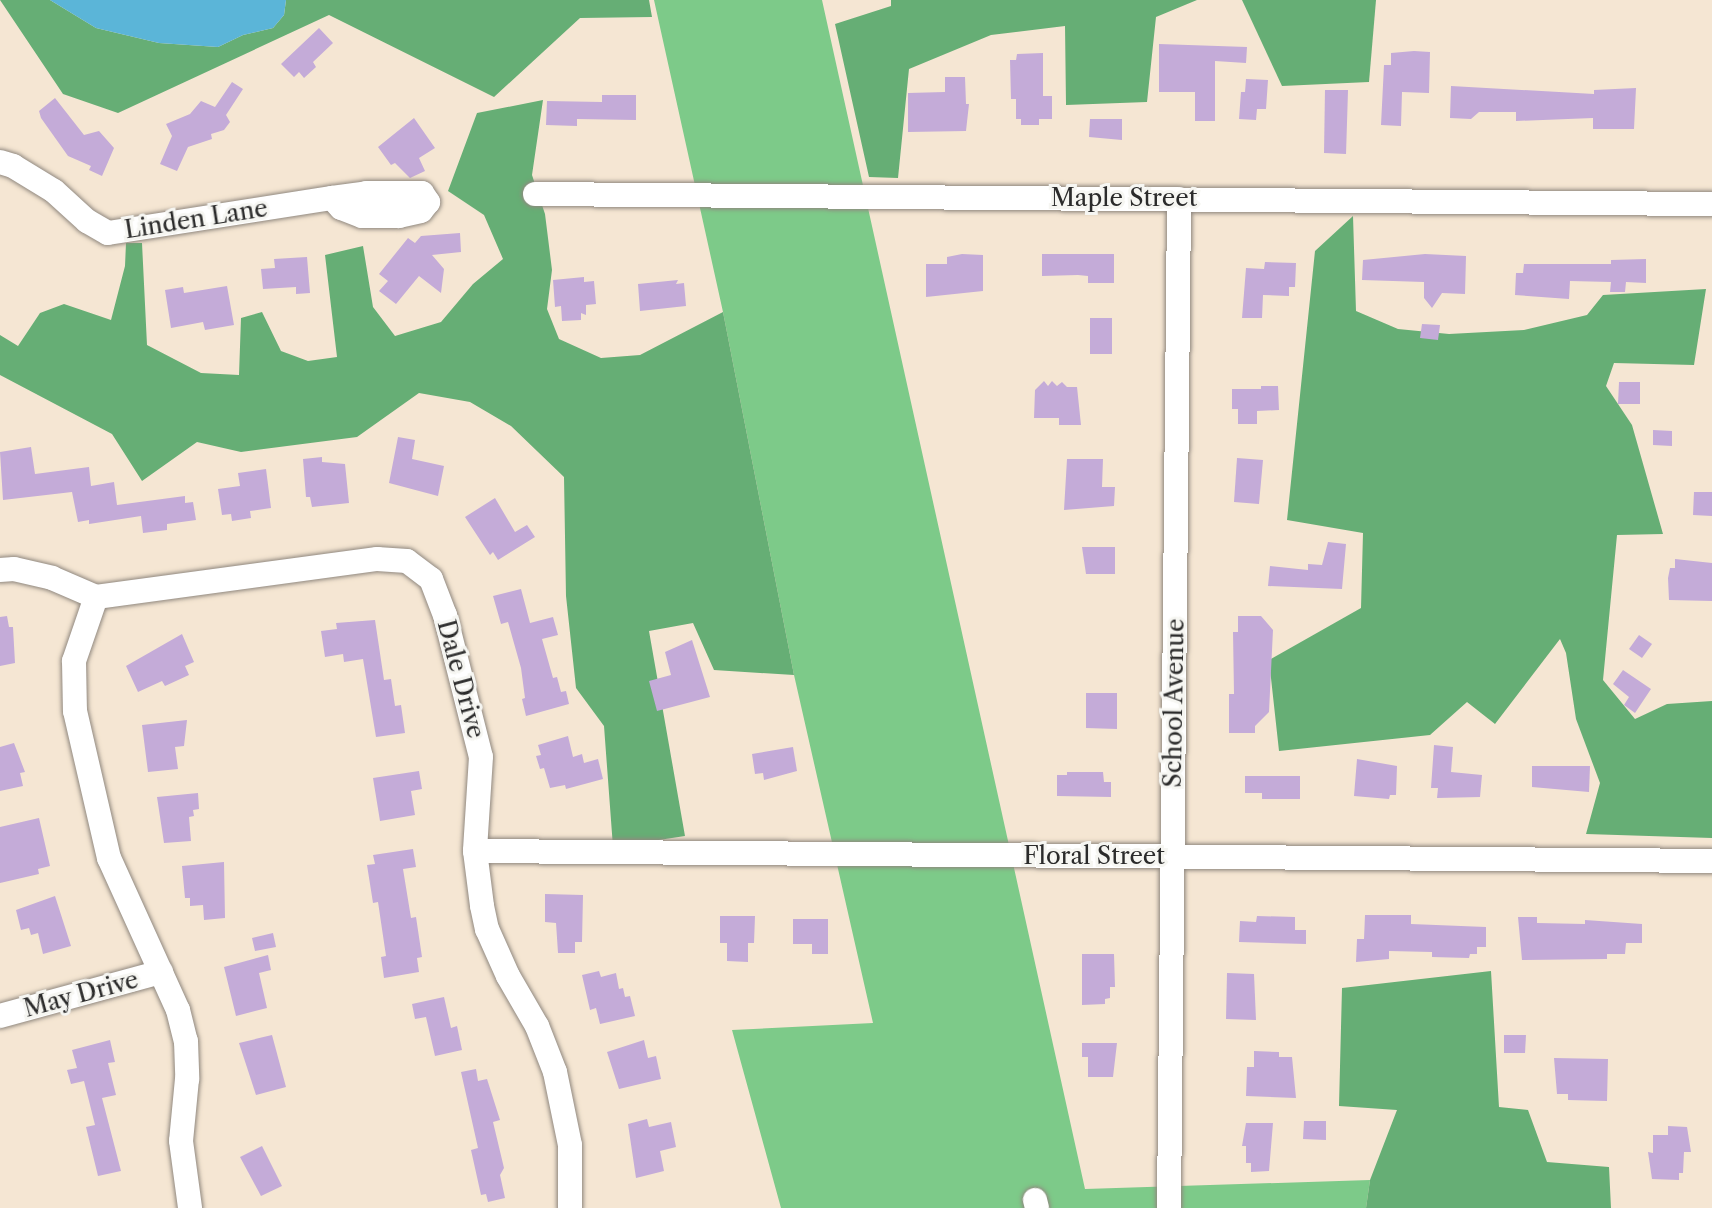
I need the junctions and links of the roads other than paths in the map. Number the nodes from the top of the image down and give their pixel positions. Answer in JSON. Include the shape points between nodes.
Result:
{"nodes":[{"id":1,"x":0,"y":162,"type":"edge"},
{"id":2,"x":535,"y":194,"type":"dead end"},
{"id":3,"x":332,"y":198,"type":"junction"},
{"id":4,"x":1179,"y":199,"type":"junction"},
{"id":5,"x":1712,"y":204,"type":"edge"},
{"id":6,"x":0,"y":570,"type":"edge"},
{"id":7,"x":96,"y":597,"type":"junction"},
{"id":8,"x":475,"y":851,"type":"junction"},
{"id":9,"x":1172,"y":857,"type":"junction"},
{"id":10,"x":1712,"y":861,"type":"edge"},
{"id":11,"x":161,"y":972,"type":"junction"},
{"id":12,"x":0,"y":1016,"type":"edge"},
{"id":13,"x":190,"y":1208,"type":"edge"},
{"id":14,"x":570,"y":1208,"type":"edge"},
{"id":15,"x":1169,"y":1208,"type":"edge"}],
"edges":[{"from":1,"to":3,"type":"street","name":"Linden Lane","via":[[54,191],[108,233]]},
{"from":2,"to":4,"type":"street","name":"Maple Street"},
{"from":3,"to":3,"type":"street","name":"Linden Lane","via":[[422,193],[428,202],[421,211],[399,216],[362,216]]},
{"from":4,"to":5,"type":"street","name":"Maple Street"},
{"from":4,"to":9,"type":"street","name":"School Avenue"},
{"from":6,"to":7,"type":"street","via":[[52,578]]},
{"from":7,"to":8,"type":"street","name":"Dale Drive","via":[[377,559],[397,558],[423,570],[445,615],[481,757]]},
{"from":7,"to":11,"type":"street","via":[[74,661],[75,711],[109,858]]},
{"from":8,"to":9,"type":"street","name":"Floral Street"},
{"from":8,"to":14,"type":"street","name":"Dale Drive","via":[[487,929],[537,1026],[563,1100],[570,1145]]},
{"from":9,"to":10,"type":"street","name":"Floral Street"},
{"from":9,"to":15,"type":"street","name":"School Avenue"},
{"from":11,"to":12,"type":"street","name":"May Drive"},
{"from":11,"to":13,"type":"street","via":[[186,1041],[181,1141]]}]}
